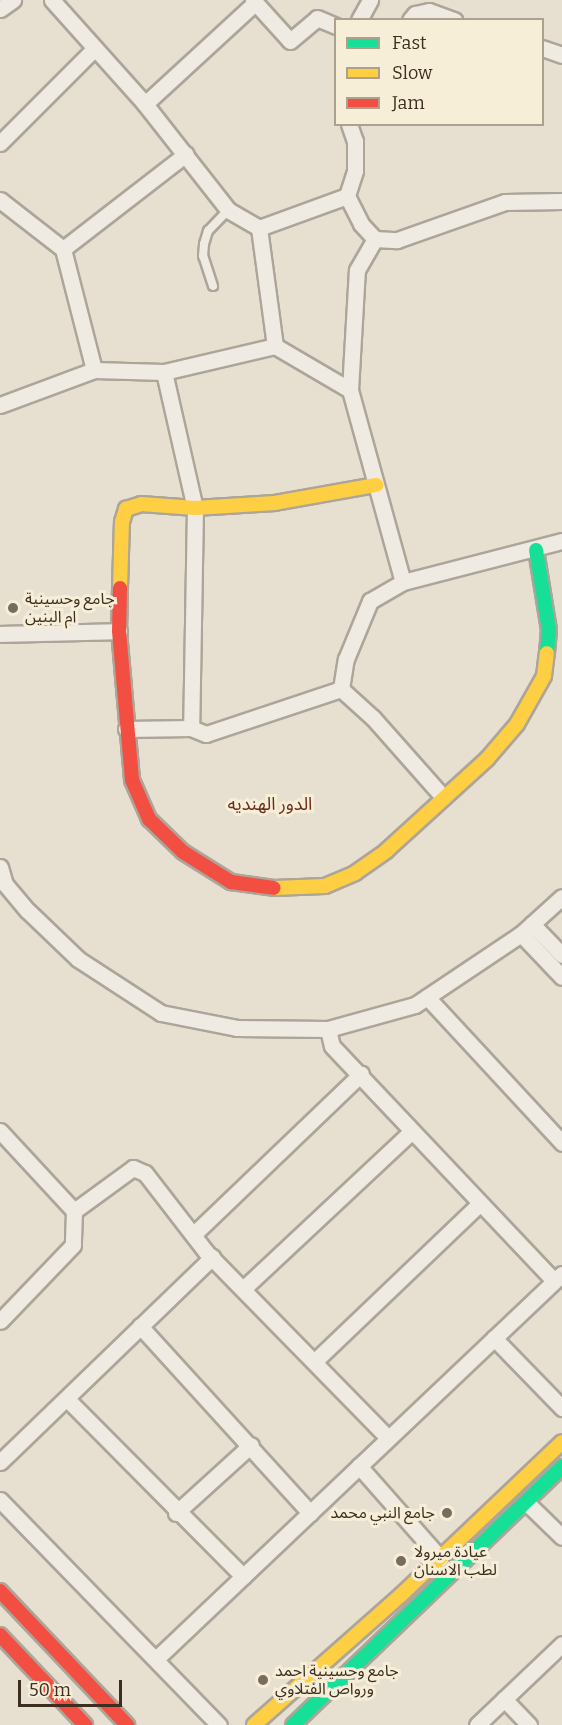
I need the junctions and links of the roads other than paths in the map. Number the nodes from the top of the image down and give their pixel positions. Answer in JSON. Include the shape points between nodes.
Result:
{"nodes":[{"id":1,"x":13,"y":0,"type":"edge"},
{"id":2,"x":52,"y":0,"type":"edge"},
{"id":3,"x":370,"y":0,"type":"edge"},
{"id":4,"x":254,"y":1,"type":"edge"},
{"id":5,"x":0,"y":9,"type":"edge"},
{"id":6,"x":360,"y":18,"type":"edge"},
{"id":7,"x":412,"y":18,"type":"edge"},
{"id":8,"x":448,"y":18,"type":"edge"},
{"id":9,"x":334,"y":25,"type":"edge"},
{"id":10,"x":95,"y":48,"type":"junction"},
{"id":11,"x":544,"y":48,"type":"edge"},
{"id":12,"x":562,"y":55,"type":"edge"},
{"id":13,"x":145,"y":104,"type":"junction"},
{"id":14,"x":350,"y":126,"type":"edge"},
{"id":15,"x":0,"y":142,"type":"edge"},
{"id":16,"x":186,"y":154,"type":"junction"},
{"id":17,"x":347,"y":196,"type":"junction"},
{"id":18,"x":0,"y":200,"type":"edge"},
{"id":19,"x":562,"y":201,"type":"edge"},
{"id":20,"x":228,"y":210,"type":"junction"},
{"id":21,"x":259,"y":228,"type":"junction"},
{"id":22,"x":375,"y":239,"type":"junction"},
{"id":23,"x":63,"y":249,"type":"junction"},
{"id":24,"x":213,"y":286,"type":"dead end"},
{"id":25,"x":275,"y":346,"type":"junction"},
{"id":26,"x":94,"y":370,"type":"junction"},
{"id":27,"x":164,"y":372,"type":"junction"},
{"id":28,"x":350,"y":390,"type":"junction"},
{"id":29,"x":0,"y":405,"type":"edge"},
{"id":30,"x":376,"y":485,"type":"junction"},
{"id":31,"x":195,"y":508,"type":"junction"},
{"id":32,"x":562,"y":541,"type":"edge"},
{"id":33,"x":536,"y":550,"type":"junction"},
{"id":34,"x":403,"y":582,"type":"junction"},
{"id":35,"x":119,"y":631,"type":"junction"},
{"id":36,"x":0,"y":634,"type":"edge"},
{"id":37,"x":341,"y":689,"type":"junction"},
{"id":38,"x":190,"y":728,"type":"junction"},
{"id":39,"x":126,"y":729,"type":"junction"},
{"id":40,"x":443,"y":797,"type":"junction"},
{"id":41,"x":0,"y":867,"type":"edge"},
{"id":42,"x":2,"y":884,"type":"edge"},
{"id":43,"x":562,"y":897,"type":"edge"},
{"id":44,"x":526,"y":929,"type":"junction"},
{"id":45,"x":562,"y":955,"type":"edge"},
{"id":46,"x":562,"y":977,"type":"edge"},
{"id":47,"x":427,"y":997,"type":"junction"},
{"id":48,"x":328,"y":1029,"type":"junction"},
{"id":49,"x":361,"y":1074,"type":"junction"},
{"id":50,"x":0,"y":1131,"type":"edge"},
{"id":51,"x":412,"y":1131,"type":"junction"},
{"id":52,"x":562,"y":1143,"type":"edge"},
{"id":53,"x":478,"y":1205,"type":"junction"},
{"id":54,"x":74,"y":1211,"type":"junction"},
{"id":55,"x":195,"y":1233,"type":"junction"},
{"id":56,"x":212,"y":1257,"type":"junction"},
{"id":57,"x":558,"y":1277,"type":"edge"},
{"id":58,"x":243,"y":1289,"type":"junction"},
{"id":59,"x":0,"y":1321,"type":"edge"},
{"id":60,"x":140,"y":1326,"type":"junction"},
{"id":61,"x":494,"y":1338,"type":"junction"},
{"id":62,"x":315,"y":1361,"type":"junction"},
{"id":63,"x":67,"y":1399,"type":"junction"},
{"id":64,"x":562,"y":1408,"type":"edge"},
{"id":65,"x":388,"y":1438,"type":"junction"},
{"id":66,"x":562,"y":1442,"type":"edge"},
{"id":67,"x":251,"y":1445,"type":"junction"},
{"id":68,"x":0,"y":1462,"type":"edge"},
{"id":69,"x":359,"y":1466,"type":"junction"},
{"id":70,"x":562,"y":1467,"type":"edge"},
{"id":71,"x":0,"y":1500,"type":"edge"},
{"id":72,"x":526,"y":1502,"type":"junction"},
{"id":73,"x":177,"y":1513,"type":"junction"},
{"id":74,"x":310,"y":1513,"type":"junction"},
{"id":75,"x":562,"y":1537,"type":"edge"},
{"id":76,"x":440,"y":1558,"type":"junction"},
{"id":77,"x":243,"y":1576,"type":"junction"},
{"id":78,"x":418,"y":1579,"type":"junction"},
{"id":79,"x":0,"y":1591,"type":"edge"},
{"id":80,"x":429,"y":1594,"type":"junction"},
{"id":81,"x":0,"y":1635,"type":"edge"},
{"id":82,"x":562,"y":1644,"type":"edge"},
{"id":83,"x":157,"y":1658,"type":"junction"},
{"id":84,"x":504,"y":1699,"type":"junction"},
{"id":85,"x":85,"y":1725,"type":"edge"},
{"id":86,"x":128,"y":1725,"type":"edge"},
{"id":87,"x":219,"y":1725,"type":"edge"},
{"id":88,"x":254,"y":1725,"type":"edge"},
{"id":89,"x":293,"y":1725,"type":"edge"},
{"id":90,"x":477,"y":1725,"type":"edge"},
{"id":91,"x":529,"y":1725,"type":"edge"}],
"edges":[{"from":1,"to":5,"type":"street"},
{"from":2,"to":10,"type":"street"},
{"from":3,"to":6,"type":"street"},
{"from":4,"to":9,"type":"street","via":[[290,41],[317,18]]},
{"from":4,"to":13,"type":"street"},
{"from":7,"to":8,"type":"street","via":[[429,11]]},
{"from":10,"to":13,"type":"street"},
{"from":10,"to":15,"type":"street"},
{"from":11,"to":12,"type":"street"},
{"from":13,"to":16,"type":"street"},
{"from":14,"to":17,"type":"street","via":[[355,141],[355,171]]},
{"from":16,"to":20,"type":"street"},
{"from":16,"to":23,"type":"street"},
{"from":17,"to":21,"type":"street"},
{"from":17,"to":22,"type":"street","via":[[361,224]]},
{"from":18,"to":23,"type":"street"},
{"from":19,"to":22,"type":"street","via":[[505,202],[397,240]]},
{"from":20,"to":21,"type":"street"},
{"from":20,"to":24,"type":"lane","via":[[208,231],[204,244],[203,256]]},
{"from":21,"to":25,"type":"street"},
{"from":22,"to":28,"type":"street","via":[[357,270]]},
{"from":23,"to":26,"type":"street"},
{"from":25,"to":27,"type":"street"},
{"from":25,"to":28,"type":"street","via":[[332,375]]},
{"from":26,"to":27,"type":"street"},
{"from":26,"to":29,"type":"street"},
{"from":27,"to":31,"type":"street"},
{"from":28,"to":30,"type":"street"},
{"from":30,"to":31,"type":"main road","via":[[275,503]]},
{"from":30,"to":34,"type":"street"},
{"from":31,"to":35,"type":"main road","via":[[141,504],[126,509],[122,522]]},
{"from":31,"to":38,"type":"street"},
{"from":32,"to":33,"type":"street"},
{"from":33,"to":34,"type":"street"},
{"from":33,"to":40,"type":"main road","via":[[549,630],[544,676],[517,724],[487,759]]},
{"from":34,"to":37,"type":"street","via":[[370,602],[346,659]]},
{"from":35,"to":36,"type":"street"},
{"from":35,"to":39,"type":"main road"},
{"from":37,"to":38,"type":"street","via":[[206,734]]},
{"from":37,"to":40,"type":"street"},
{"from":38,"to":39,"type":"street"},
{"from":39,"to":40,"type":"main road","via":[[132,780],[149,819],[183,852],[231,882],[282,889],[325,886],[355,873],[386,850]]},
{"from":41,"to":42,"type":"street"},
{"from":42,"to":48,"type":"street","via":[[78,959],[161,1013],[237,1028]]},
{"from":43,"to":44,"type":"street"},
{"from":44,"to":45,"type":"street"},
{"from":44,"to":46,"type":"street"},
{"from":44,"to":47,"type":"street"},
{"from":47,"to":48,"type":"street","via":[[415,1005]]},
{"from":47,"to":52,"type":"street"},
{"from":48,"to":49,"type":"street","via":[[332,1046]]},
{"from":49,"to":51,"type":"street"},
{"from":49,"to":55,"type":"street"},
{"from":50,"to":54,"type":"street"},
{"from":51,"to":53,"type":"street"},
{"from":51,"to":58,"type":"street"},
{"from":53,"to":57,"type":"street"},
{"from":53,"to":62,"type":"street"},
{"from":54,"to":55,"type":"street","via":[[133,1168],[145,1173]]},
{"from":54,"to":59,"type":"street","via":[[74,1245]]},
{"from":55,"to":56,"type":"street"},
{"from":56,"to":58,"type":"street"},
{"from":56,"to":60,"type":"street"},
{"from":57,"to":61,"type":"street"},
{"from":58,"to":62,"type":"street"},
{"from":60,"to":63,"type":"street"},
{"from":60,"to":67,"type":"street"},
{"from":61,"to":64,"type":"street"},
{"from":61,"to":65,"type":"street"},
{"from":62,"to":65,"type":"street"},
{"from":63,"to":68,"type":"street"},
{"from":63,"to":73,"type":"street"},
{"from":65,"to":69,"type":"street"},
{"from":66,"to":76,"type":"main road"},
{"from":67,"to":73,"type":"street"},
{"from":67,"to":74,"type":"street"},
{"from":69,"to":74,"type":"street"},
{"from":69,"to":76,"type":"street"},
{"from":70,"to":72,"type":"main road"},
{"from":71,"to":83,"type":"street"},
{"from":72,"to":75,"type":"street"},
{"from":72,"to":80,"type":"main road"},
{"from":73,"to":77,"type":"street"},
{"from":74,"to":77,"type":"street"},
{"from":76,"to":78,"type":"main road"},
{"from":77,"to":83,"type":"street"},
{"from":78,"to":80,"type":"main road","via":[[420,1589]]},
{"from":78,"to":88,"type":"main road"},
{"from":79,"to":86,"type":"main road"},
{"from":80,"to":89,"type":"main road"},
{"from":81,"to":85,"type":"main road"},
{"from":82,"to":84,"type":"street"},
{"from":83,"to":87,"type":"street"},
{"from":84,"to":90,"type":"street"},
{"from":84,"to":91,"type":"street"}]}
